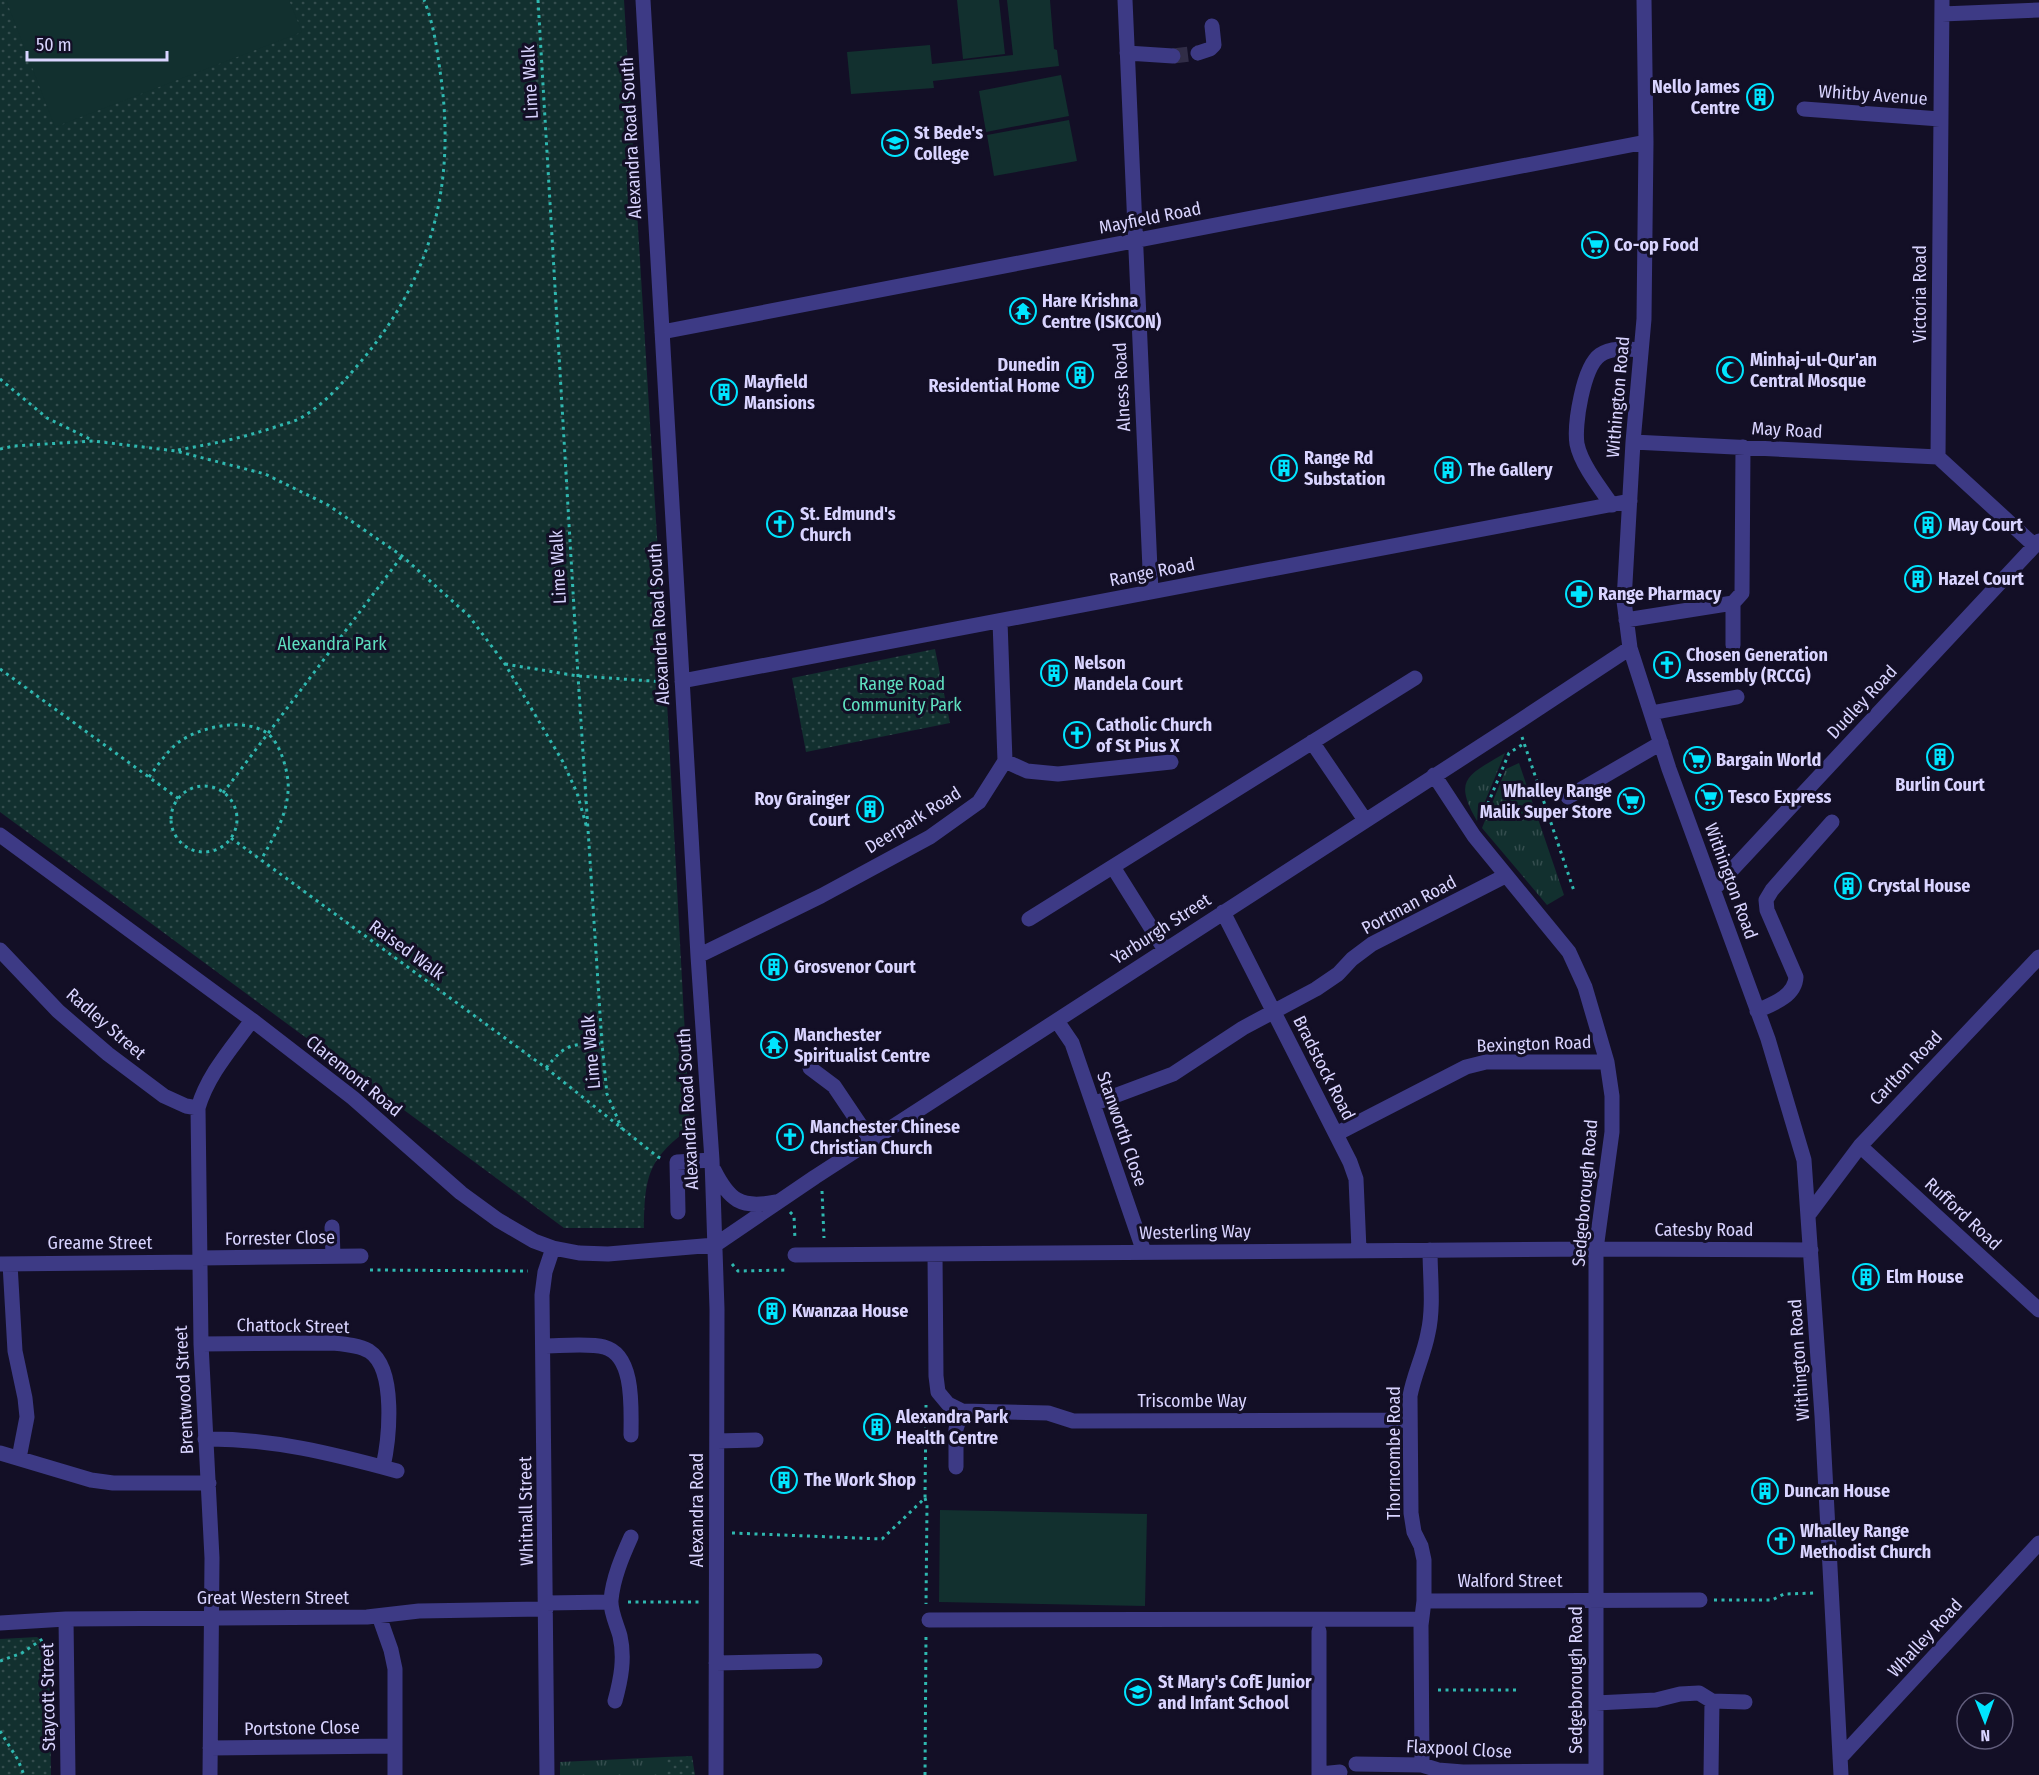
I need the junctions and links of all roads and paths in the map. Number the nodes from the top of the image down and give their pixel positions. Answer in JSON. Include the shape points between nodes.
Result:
{"nodes":[{"id":1,"x":424,"y":0,"type":"edge"},
{"id":2,"x":538,"y":0,"type":"edge"},
{"id":3,"x":643,"y":0,"type":"edge"},
{"id":4,"x":1125,"y":0,"type":"edge"},
{"id":5,"x":1644,"y":0,"type":"edge"},
{"id":6,"x":1942,"y":7,"type":"edge"},
{"id":7,"x":2039,"y":10,"type":"edge"},
{"id":8,"x":1212,"y":26,"type":"dead end"},
{"id":9,"x":1127,"y":53,"type":"junction"},
{"id":10,"x":1198,"y":53,"type":"dead end"},
{"id":11,"x":1173,"y":56,"type":"tunnel mouth"},
{"id":12,"x":1804,"y":109,"type":"dead end"},
{"id":13,"x":1940,"y":119,"type":"junction"},
{"id":14,"x":1646,"y":142,"type":"junction"},
{"id":15,"x":1136,"y":241,"type":"junction"},
{"id":16,"x":662,"y":332,"type":"junction"},
{"id":17,"x":1641,"y":350,"type":"junction"},
{"id":18,"x":0,"y":379,"type":"edge"},
{"id":19,"x":93,"y":441,"type":"junction"},
{"id":20,"x":1634,"y":442,"type":"junction"},
{"id":21,"x":1743,"y":447,"type":"junction"},
{"id":22,"x":0,"y":449,"type":"edge"},
{"id":23,"x":176,"y":451,"type":"junction"},
{"id":24,"x":1938,"y":457,"type":"junction"},
{"id":25,"x":1630,"y":501,"type":"junction"},
{"id":26,"x":1612,"y":505,"type":"junction"},
{"id":27,"x":2037,"y":544,"type":"edge"},
{"id":28,"x":402,"y":556,"type":"junction"},
{"id":29,"x":1151,"y":592,"type":"junction"},
{"id":30,"x":1733,"y":603,"type":"junction"},
{"id":31,"x":1626,"y":620,"type":"junction"},
{"id":32,"x":1000,"y":621,"type":"junction"},
{"id":33,"x":1733,"y":645,"type":"dead end"},
{"id":34,"x":1630,"y":648,"type":"junction"},
{"id":35,"x":505,"y":664,"type":"junction"},
{"id":36,"x":0,"y":669,"type":"edge"},
{"id":37,"x":578,"y":676,"type":"junction"},
{"id":38,"x":1415,"y":678,"type":"dead end"},
{"id":39,"x":682,"y":681,"type":"junction"},
{"id":40,"x":1737,"y":697,"type":"dead end"},
{"id":41,"x":1651,"y":713,"type":"junction"},
{"id":42,"x":1518,"y":722,"type":"junction"},
{"id":43,"x":268,"y":734,"type":"junction"},
{"id":44,"x":1312,"y":742,"type":"junction"},
{"id":45,"x":1525,"y":743,"type":"junction"},
{"id":46,"x":1661,"y":744,"type":"junction"},
{"id":47,"x":1005,"y":761,"type":"junction"},
{"id":48,"x":1171,"y":762,"type":"dead end"},
{"id":49,"x":1434,"y":775,"type":"junction"},
{"id":50,"x":149,"y":777,"type":"junction"},
{"id":51,"x":223,"y":793,"type":"junction"},
{"id":52,"x":1568,"y":797,"type":"dead end"},
{"id":53,"x":179,"y":799,"type":"junction"},
{"id":54,"x":1365,"y":820,"type":"junction"},
{"id":55,"x":1832,"y":822,"type":"dead end"},
{"id":56,"x":0,"y":835,"type":"edge"},
{"id":57,"x":589,"y":836,"type":"junction"},
{"id":58,"x":1474,"y":836,"type":"junction"},
{"id":59,"x":231,"y":838,"type":"junction"},
{"id":60,"x":261,"y":861,"type":"junction"},
{"id":61,"x":1113,"y":867,"type":"junction"},
{"id":62,"x":1505,"y":876,"type":"junction"},
{"id":63,"x":1714,"y":889,"type":"junction"},
{"id":64,"x":1574,"y":891,"type":"dead end"},
{"id":65,"x":1223,"y":912,"type":"junction"},
{"id":66,"x":1029,"y":919,"type":"dead end"},
{"id":67,"x":0,"y":950,"type":"edge"},
{"id":68,"x":1165,"y":950,"type":"junction"},
{"id":69,"x":698,"y":956,"type":"junction"},
{"id":70,"x":2039,"y":957,"type":"edge"},
{"id":71,"x":1273,"y":1011,"type":"junction"},
{"id":72,"x":1757,"y":1011,"type":"junction"},
{"id":73,"x":252,"y":1020,"type":"junction"},
{"id":74,"x":1057,"y":1022,"type":"junction"},
{"id":75,"x":602,"y":1044,"type":"junction"},
{"id":76,"x":1607,"y":1062,"type":"junction"},
{"id":77,"x":546,"y":1068,"type":"junction"},
{"id":78,"x":810,"y":1068,"type":"dead end"},
{"id":79,"x":1093,"y":1104,"type":"junction"},
{"id":80,"x":198,"y":1108,"type":"junction"},
{"id":81,"x":622,"y":1129,"type":"junction"},
{"id":82,"x":1336,"y":1134,"type":"junction"},
{"id":83,"x":871,"y":1141,"type":"junction"},
{"id":84,"x":1860,"y":1146,"type":"junction"},
{"id":85,"x":677,"y":1162,"type":"junction"},
{"id":86,"x":712,"y":1164,"type":"junction"},
{"id":87,"x":815,"y":1177,"type":"junction"},
{"id":88,"x":782,"y":1200,"type":"junction"},
{"id":89,"x":678,"y":1212,"type":"dead end"},
{"id":90,"x":1809,"y":1214,"type":"junction"},
{"id":91,"x":332,"y":1227,"type":"dead end"},
{"id":92,"x":715,"y":1245,"type":"junction"},
{"id":93,"x":553,"y":1248,"type":"junction"},
{"id":94,"x":1596,"y":1248,"type":"junction"},
{"id":95,"x":1430,"y":1250,"type":"junction"},
{"id":96,"x":1811,"y":1250,"type":"junction"},
{"id":97,"x":1359,"y":1251,"type":"junction"},
{"id":98,"x":1144,"y":1252,"type":"junction"},
{"id":99,"x":935,"y":1254,"type":"junction"},
{"id":100,"x":795,"y":1255,"type":"junction"},
{"id":101,"x":824,"y":1255,"type":"junction"},
{"id":102,"x":333,"y":1256,"type":"junction"},
{"id":103,"x":200,"y":1260,"type":"junction"},
{"id":104,"x":362,"y":1263,"type":"joint"},
{"id":105,"x":5,"y":1264,"type":"edge"},
{"id":106,"x":545,"y":1272,"type":"junction"},
{"id":107,"x":2039,"y":1310,"type":"edge"},
{"id":108,"x":201,"y":1344,"type":"junction"},
{"id":109,"x":543,"y":1346,"type":"junction"},
{"id":110,"x":938,"y":1392,"type":"junction"},
{"id":111,"x":969,"y":1412,"type":"junction"},
{"id":112,"x":1410,"y":1419,"type":"junction"},
{"id":113,"x":631,"y":1435,"type":"dead end"},
{"id":114,"x":205,"y":1439,"type":"junction"},
{"id":115,"x":756,"y":1440,"type":"dead end"},
{"id":116,"x":717,"y":1441,"type":"junction"},
{"id":117,"x":0,"y":1453,"type":"edge"},
{"id":118,"x":19,"y":1458,"type":"junction"},
{"id":119,"x":956,"y":1467,"type":"dead end"},
{"id":120,"x":209,"y":1483,"type":"junction"},
{"id":121,"x":716,"y":1533,"type":"junction"},
{"id":122,"x":631,"y":1537,"type":"dead end"},
{"id":123,"x":2039,"y":1543,"type":"edge"},
{"id":124,"x":1831,"y":1593,"type":"junction"},
{"id":125,"x":1596,"y":1600,"type":"junction"},
{"id":126,"x":1700,"y":1600,"type":"joint"},
{"id":127,"x":1424,"y":1601,"type":"junction"},
{"id":128,"x":611,"y":1602,"type":"junction"},
{"id":129,"x":716,"y":1602,"type":"junction"},
{"id":130,"x":546,"y":1606,"type":"junction"},
{"id":131,"x":379,"y":1616,"type":"junction"},
{"id":132,"x":211,"y":1618,"type":"junction"},
{"id":133,"x":66,"y":1619,"type":"junction"},
{"id":134,"x":1421,"y":1619,"type":"junction"},
{"id":135,"x":929,"y":1620,"type":"dead end"},
{"id":136,"x":0,"y":1623,"type":"edge"},
{"id":137,"x":1318,"y":1631,"type":"dead end"},
{"id":138,"x":45,"y":1637,"type":"dead end"},
{"id":139,"x":0,"y":1661,"type":"edge"},
{"id":140,"x":815,"y":1661,"type":"dead end"},
{"id":141,"x":716,"y":1663,"type":"junction"},
{"id":142,"x":1421,"y":1690,"type":"junction"},
{"id":143,"x":1516,"y":1690,"type":"dead end"},
{"id":144,"x":615,"y":1701,"type":"dead end"},
{"id":145,"x":1712,"y":1701,"type":"junction"},
{"id":146,"x":1745,"y":1702,"type":"dead end"},
{"id":147,"x":1596,"y":1703,"type":"junction"},
{"id":148,"x":0,"y":1731,"type":"edge"},
{"id":149,"x":395,"y":1746,"type":"junction"},
{"id":150,"x":210,"y":1748,"type":"junction"},
{"id":151,"x":1840,"y":1758,"type":"junction"},
{"id":152,"x":1356,"y":1764,"type":"dead end"},
{"id":153,"x":1422,"y":1765,"type":"junction"},
{"id":154,"x":1340,"y":1772,"type":"dead end"},
{"id":155,"x":1463,"y":1773,"type":"edge"},
{"id":156,"x":1596,"y":1773,"type":"edge"},
{"id":157,"x":1319,"y":1774,"type":"edge"},
{"id":158,"x":24,"y":1775,"type":"edge"},
{"id":159,"x":68,"y":1775,"type":"edge"},
{"id":160,"x":210,"y":1775,"type":"edge"},
{"id":161,"x":395,"y":1775,"type":"edge"},
{"id":162,"x":548,"y":1775,"type":"edge"},
{"id":163,"x":716,"y":1775,"type":"edge"},
{"id":164,"x":1711,"y":1775,"type":"edge"},
{"id":165,"x":1841,"y":1775,"type":"edge"}],
"edges":[{"from":1,"to":23,"type":"path","via":[[436,45],[446,139],[432,238],[400,310],[329,399],[299,419],[243,438]]},
{"from":2,"to":37,"type":"path","name":"Lime Walk"},
{"from":3,"to":16,"type":"street","name":"Alexandra Road South"},
{"from":4,"to":9,"type":"street","name":"Alness Road"},
{"from":5,"to":14,"type":"street","name":"Withington Road"},
{"from":6,"to":7,"type":"street"},
{"from":6,"to":13,"type":"street","name":"Victoria Road"},
{"from":8,"to":10,"type":"street","via":[[1214,45]]},
{"from":9,"to":11,"type":"street"},
{"from":9,"to":15,"type":"street","name":"Alness Road"},
{"from":12,"to":13,"type":"street","name":"Whitby Avenue"},
{"from":13,"to":24,"type":"street","name":"Victoria Road"},
{"from":14,"to":15,"type":"street","name":"Mayfield Road"},
{"from":14,"to":17,"type":"street","name":"Withington Road"},
{"from":15,"to":16,"type":"street","name":"Mayfield Road"},
{"from":15,"to":29,"type":"street","name":"Alness Road"},
{"from":16,"to":39,"type":"street","name":"Alexandra Road South"},
{"from":17,"to":20,"type":"street","name":"Withington Road"},
{"from":17,"to":26,"type":"street","via":[[1616,349],[1599,355],[1587,374],[1577,420],[1577,445]]},
{"from":18,"to":19,"type":"path","via":[[47,418]]},
{"from":19,"to":22,"type":"path"},
{"from":19,"to":23,"type":"path"},
{"from":20,"to":21,"type":"street","name":"May Road"},
{"from":20,"to":25,"type":"street","name":"Withington Road"},
{"from":21,"to":24,"type":"street","name":"May Road"},
{"from":21,"to":30,"type":"street","via":[[1742,592]]},
{"from":23,"to":28,"type":"path","via":[[265,474],[328,505]]},
{"from":24,"to":27,"type":"street"},
{"from":25,"to":26,"type":"street","name":"Range Road"},
{"from":25,"to":31,"type":"street","name":"Withington Road"},
{"from":26,"to":29,"type":"street","name":"Range Road"},
{"from":27,"to":63,"type":"street","name":"Dudley Road"},
{"from":28,"to":35,"type":"path","via":[[470,616]]},
{"from":28,"to":43,"type":"path"},
{"from":29,"to":32,"type":"street","name":"Range Road"},
{"from":30,"to":31,"type":"street"},
{"from":30,"to":33,"type":"street"},
{"from":31,"to":34,"type":"street","name":"Withington Road"},
{"from":32,"to":39,"type":"street","name":"Range Road"},
{"from":32,"to":47,"type":"street"},
{"from":34,"to":41,"type":"street","name":"Withington Road"},
{"from":34,"to":42,"type":"street","name":"Yarburgh Street"},
{"from":35,"to":37,"type":"path"},
{"from":35,"to":57,"type":"path","via":[[563,762]]},
{"from":36,"to":50,"type":"path"},
{"from":37,"to":39,"type":"path"},
{"from":37,"to":57,"type":"path","name":"Lime Walk"},
{"from":38,"to":44,"type":"street"},
{"from":39,"to":69,"type":"street","name":"Alexandra Road South"},
{"from":40,"to":41,"type":"street"},
{"from":41,"to":46,"type":"street","name":"Withington Road"},
{"from":42,"to":45,"type":"path"},
{"from":42,"to":49,"type":"street","name":"Yarburgh Street"},
{"from":43,"to":50,"type":"path","via":[[233,725],[193,734],[178,743]]},
{"from":43,"to":51,"type":"path"},
{"from":43,"to":60,"type":"path","via":[[286,769],[288,791],[279,829]]},
{"from":44,"to":54,"type":"street"},
{"from":44,"to":61,"type":"street"},
{"from":45,"to":58,"type":"path","via":[[1509,753]]},
{"from":45,"to":64,"type":"path"},
{"from":46,"to":52,"type":"street"},
{"from":46,"to":63,"type":"street","name":"Withington Road"},
{"from":47,"to":48,"type":"street","via":[[1027,771],[1058,774]]},
{"from":47,"to":69,"type":"street","name":"Deerpark Road","via":[[979,802],[930,837]]},
{"from":49,"to":54,"type":"street","name":"Yarburgh Street"},
{"from":49,"to":58,"type":"street","name":"Sedgeborough Road"},
{"from":50,"to":53,"type":"path"},
{"from":51,"to":53,"type":"path","via":[[201,787],[191,789]]},
{"from":51,"to":59,"type":"path","via":[[230,798],[237,819]]},
{"from":53,"to":59,"type":"path","via":[[171,814],[172,827],[186,847],[210,852],[222,848]]},
{"from":54,"to":65,"type":"street","name":"Yarburgh Street"},
{"from":55,"to":72,"type":"street","via":[[1766,900],[1796,977],[1787,995]]},
{"from":56,"to":73,"type":"street","name":"Claremont Road"},
{"from":57,"to":75,"type":"path","name":"Lime Walk"},
{"from":58,"to":62,"type":"street","name":"Sedgeborough Road"},
{"from":59,"to":60,"type":"path","name":"Raised Walk"},
{"from":60,"to":77,"type":"path","name":"Raised Walk"},
{"from":61,"to":66,"type":"street"},
{"from":61,"to":68,"type":"street"},
{"from":62,"to":71,"type":"street","name":"Portman Road","via":[[1372,944],[1316,989]]},
{"from":62,"to":76,"type":"street","name":"Sedgeborough Road","via":[[1569,952],[1585,987]]},
{"from":63,"to":72,"type":"street","name":"Withington Road"},
{"from":65,"to":68,"type":"street","name":"Yarburgh Street"},
{"from":65,"to":71,"type":"street","name":"Bradstock Road"},
{"from":67,"to":80,"type":"street","name":"Radley Street","via":[[58,1011],[108,1054],[164,1096]]},
{"from":68,"to":74,"type":"street","name":"Yarburgh Street"},
{"from":69,"to":86,"type":"street","name":"Alexandra Road South"},
{"from":70,"to":84,"type":"street","name":"Carlton Road"},
{"from":71,"to":79,"type":"street","name":"Portman Road","via":[[1173,1074]]},
{"from":71,"to":82,"type":"street","name":"Bradstock Road"},
{"from":72,"to":90,"type":"street","name":"Withington Road","via":[[1804,1160]]},
{"from":73,"to":80,"type":"street","name":"Brentwood Street","via":[[213,1073]]},
{"from":73,"to":93,"type":"street","name":"Claremont Road","via":[[353,1098],[461,1193],[515,1231]]},
{"from":74,"to":79,"type":"street","name":"Stanworth Close","via":[[1072,1043]]},
{"from":74,"to":83,"type":"street","name":"Yarburgh Street"},
{"from":75,"to":77,"type":"path","via":[[564,1048]]},
{"from":75,"to":81,"type":"path","name":"Lime Walk","via":[[607,1094]]},
{"from":76,"to":82,"type":"street","name":"Bexington Road","via":[[1486,1062],[1466,1067]]},
{"from":76,"to":94,"type":"street","name":"Sedgeborough Road","via":[[1612,1132]]},
{"from":77,"to":81,"type":"path","name":"Raised Walk"},
{"from":78,"to":83,"type":"street","via":[[834,1086]]},
{"from":79,"to":98,"type":"street","name":"Stanworth Close"},
{"from":80,"to":103,"type":"street","name":"Brentwood Street"},
{"from":81,"to":85,"type":"path","name":"Raised Walk","via":[[658,1158]]},
{"from":82,"to":97,"type":"street","name":"Bradstock Road","via":[[1356,1179]]},
{"from":83,"to":87,"type":"street","name":"Yarburgh Street"},
{"from":84,"to":90,"type":"street","name":"Carlton Road"},
{"from":84,"to":107,"type":"street","name":"Rufford Road"},
{"from":85,"to":86,"type":"street"},
{"from":85,"to":89,"type":"street"},
{"from":86,"to":88,"type":"street","via":[[720,1183],[737,1201],[750,1205]]},
{"from":86,"to":92,"type":"street","name":"Alexandra Road South"},
{"from":87,"to":88,"type":"street","name":"Yarburgh Street"},
{"from":87,"to":101,"type":"path","via":[[823,1193]]},
{"from":88,"to":92,"type":"street","name":"Yarburgh Street"},
{"from":88,"to":100,"type":"path","via":[[794,1216]]},
{"from":90,"to":96,"type":"street","name":"Withington Road"},
{"from":91,"to":102,"type":"street"},
{"from":92,"to":93,"type":"street","name":"Claremont Road","via":[[608,1254]]},
{"from":92,"to":100,"type":"path","via":[[738,1271],[795,1270]]},
{"from":92,"to":116,"type":"street","name":"Alexandra Road"},
{"from":93,"to":106,"type":"street","name":"Whitnall Street"},
{"from":94,"to":95,"type":"street","name":"Westerling Way"},
{"from":94,"to":96,"type":"street","name":"Catesby Road"},
{"from":94,"to":125,"type":"street","name":"Sedgeborough Road"},
{"from":95,"to":97,"type":"street","name":"Westerling Way"},
{"from":95,"to":112,"type":"street","name":"Thorncombe Road","via":[[1430,1320],[1413,1377]]},
{"from":96,"to":124,"type":"street","name":"Withington Road"},
{"from":97,"to":98,"type":"street","name":"Westerling Way"},
{"from":98,"to":99,"type":"street","name":"Westerling Way"},
{"from":99,"to":101,"type":"street","name":"Westerling Way"},
{"from":99,"to":110,"type":"street"},
{"from":100,"to":101,"type":"street","name":"Westerling Way"},
{"from":102,"to":103,"type":"street","name":"Forrester Close"},
{"from":102,"to":104,"type":"street","name":"Forrester Close"},
{"from":103,"to":105,"type":"street","name":"Greame Street"},
{"from":103,"to":108,"type":"street","name":"Brentwood Street"},
{"from":104,"to":106,"type":"path"},
{"from":105,"to":118,"type":"street","via":[[27,1417]]},
{"from":106,"to":109,"type":"street","name":"Whitnall Street"},
{"from":108,"to":114,"type":"street","name":"Brentwood Street"},
{"from":108,"to":114,"type":"street","name":"Chattock Street","via":[[333,1343],[370,1352],[386,1376],[390,1469],[303,1448]]},
{"from":109,"to":113,"type":"street","via":[[602,1346],[614,1351],[630,1389]]},
{"from":109,"to":130,"type":"street","name":"Whitnall Street"},
{"from":110,"to":111,"type":"street","via":[[948,1404]]},
{"from":110,"to":121,"type":"path","via":[[926,1404],[925,1498],[882,1539]]},
{"from":111,"to":112,"type":"street","name":"Triscombe Way","via":[[1048,1413],[1073,1421]]},
{"from":111,"to":119,"type":"street","via":[[956,1429]]},
{"from":112,"to":127,"type":"street","name":"Thorncombe Road","via":[[1410,1513],[1424,1560]]},
{"from":114,"to":120,"type":"street","name":"Brentwood Street"},
{"from":115,"to":116,"type":"street"},
{"from":116,"to":121,"type":"street","name":"Alexandra Road"},
{"from":117,"to":118,"type":"street"},
{"from":118,"to":120,"type":"street","via":[[113,1483]]},
{"from":120,"to":132,"type":"street","name":"Brentwood Street"},
{"from":121,"to":129,"type":"street","name":"Alexandra Road"},
{"from":122,"to":128,"type":"street","via":[[620,1561]]},
{"from":123,"to":151,"type":"street","name":"Whalley Road"},
{"from":124,"to":126,"type":"path","via":[[1784,1594],[1772,1600]]},
{"from":124,"to":151,"type":"street","name":"Withington Road"},
{"from":125,"to":126,"type":"street","name":"Walford Street"},
{"from":125,"to":127,"type":"street","name":"Walford Street"},
{"from":125,"to":147,"type":"street","name":"Sedgeborough Road"},
{"from":127,"to":134,"type":"street","name":"Thorncombe Road"},
{"from":128,"to":129,"type":"path"},
{"from":128,"to":130,"type":"street","name":"Great Western Street"},
{"from":128,"to":144,"type":"street","via":[[622,1654],[622,1678]]},
{"from":129,"to":141,"type":"street","name":"Alexandra Road"},
{"from":130,"to":131,"type":"street","name":"Great Western Street"},
{"from":130,"to":162,"type":"street","name":"Whitnall Street"},
{"from":131,"to":132,"type":"street","name":"Great Western Street"},
{"from":131,"to":149,"type":"street","via":[[395,1669]]},
{"from":132,"to":133,"type":"street","name":"Great Western Street"},
{"from":132,"to":150,"type":"street","name":"Brentwood Street"},
{"from":133,"to":136,"type":"street","name":"Great Western Street"},
{"from":133,"to":159,"type":"street","name":"Staycott Street"},
{"from":134,"to":135,"type":"street"},
{"from":134,"to":142,"type":"street","name":"Thorncombe Road"},
{"from":137,"to":157,"type":"street"},
{"from":138,"to":139,"type":"path","via":[[22,1653]]},
{"from":140,"to":141,"type":"street"},
{"from":141,"to":163,"type":"street","name":"Alexandra Road"},
{"from":142,"to":143,"type":"path"},
{"from":142,"to":153,"type":"street","name":"Thorncombe Road"},
{"from":145,"to":146,"type":"street"},
{"from":145,"to":147,"type":"street","via":[[1699,1693]]},
{"from":145,"to":164,"type":"street"},
{"from":147,"to":156,"type":"street","name":"Sedgeborough Road"},
{"from":148,"to":158,"type":"path"},
{"from":149,"to":150,"type":"street","name":"Portstone Close"},
{"from":149,"to":161,"type":"street"},
{"from":150,"to":160,"type":"street","name":"Brentwood Street"},
{"from":151,"to":165,"type":"street","name":"Withington Road"},
{"from":152,"to":153,"type":"street","name":"Flaxpool Close"},
{"from":153,"to":155,"type":"street","name":"Flaxpool Close"},
{"from":154,"to":157,"type":"street"},
{"from":155,"to":156,"type":"street","name":"Flaxpool Close"}]}
